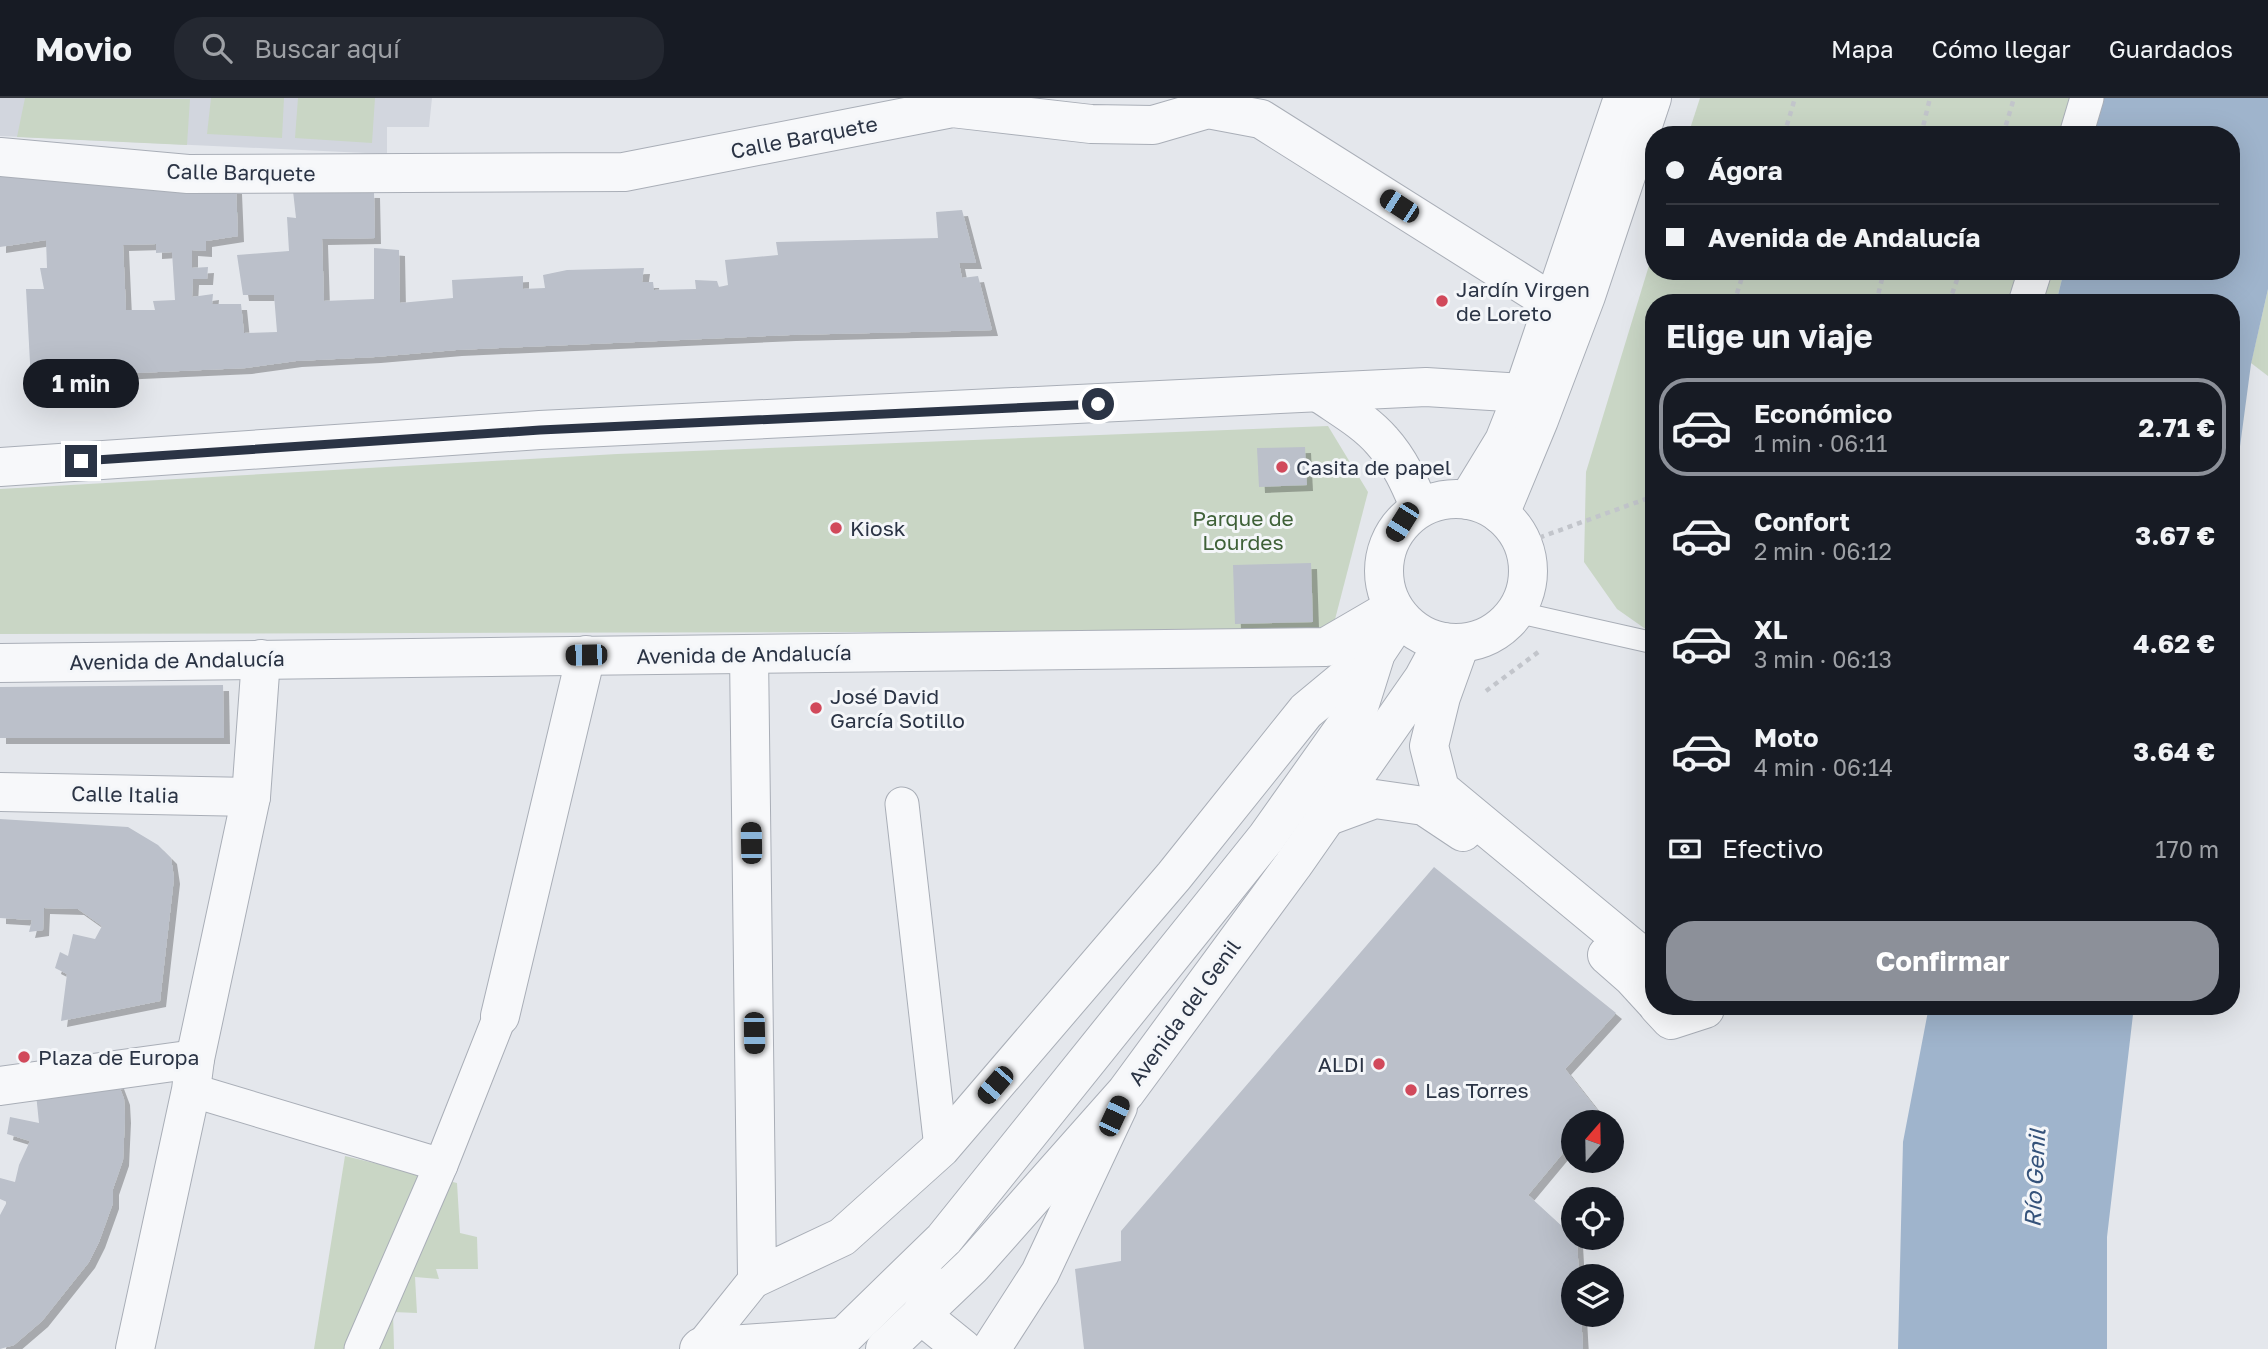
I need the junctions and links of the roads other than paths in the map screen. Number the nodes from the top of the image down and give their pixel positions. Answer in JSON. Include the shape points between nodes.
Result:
{"nodes":[{"id":1,"x":1623,"y":98,"type":"edge"},
{"id":2,"x":1652,"y":98,"type":"edge"},
{"id":3,"x":2087,"y":98,"type":"edge"},
{"id":4,"x":1208,"y":103,"type":"edge"},
{"id":5,"x":2079,"y":126,"type":"edge"},
{"id":6,"x":0,"y":157,"type":"edge"},
{"id":7,"x":1553,"y":303,"type":"junction"},
{"id":8,"x":1523,"y":393,"type":"junction"},
{"id":9,"x":1321,"y":394,"type":"junction"},
{"id":10,"x":0,"y":467,"type":"edge"},
{"id":11,"x":1484,"y":507,"type":"junction"},
{"id":12,"x":1420,"y":508,"type":"junction"},
{"id":13,"x":1516,"y":612,"type":"junction"},
{"id":14,"x":1396,"y":613,"type":"junction"},
{"id":15,"x":1645,"y":641,"type":"edge"},
{"id":16,"x":1452,"y":643,"type":"junction"},
{"id":17,"x":1376,"y":653,"type":"junction"},
{"id":18,"x":749,"y":654,"type":"junction"},
{"id":19,"x":586,"y":655,"type":"junction"},
{"id":20,"x":261,"y":659,"type":"junction"},
{"id":21,"x":0,"y":663,"type":"edge"},
{"id":22,"x":0,"y":792,"type":"edge"},
{"id":23,"x":251,"y":797,"type":"junction"},
{"id":24,"x":902,"y":804,"type":"dead end"},
{"id":25,"x":1326,"y":817,"type":"junction"},
{"id":26,"x":1645,"y":959,"type":"edge"},
{"id":27,"x":1645,"y":991,"type":"edge"},
{"id":28,"x":1666,"y":1015,"type":"edge"},
{"id":29,"x":1686,"y":1015,"type":"edge"},
{"id":30,"x":500,"y":1016,"type":"joint"},
{"id":31,"x":193,"y":1074,"type":"junction"},
{"id":32,"x":0,"y":1086,"type":"edge"},
{"id":33,"x":1126,"y":1092,"type":"junction"},
{"id":34,"x":941,"y":1147,"type":"junction"},
{"id":35,"x":441,"y":1166,"type":"junction"},
{"id":36,"x":1000,"y":1170,"type":"junction"},
{"id":37,"x":757,"y":1277,"type":"junction"},
{"id":38,"x":921,"y":1315,"type":"junction"},
{"id":39,"x":837,"y":1343,"type":"edge"},
{"id":40,"x":700,"y":1348,"type":"edge"},
{"id":41,"x":135,"y":1349,"type":"edge"},
{"id":42,"x":361,"y":1349,"type":"edge"},
{"id":43,"x":885,"y":1349,"type":"edge"},
{"id":44,"x":963,"y":1349,"type":"edge"},
{"id":45,"x":991,"y":1349,"type":"edge"}],
"edges":[{"from":1,"to":7,"type":"street"},
{"from":2,"to":11,"type":"street","via":[[1539,419]]},
{"from":3,"to":5,"type":"street"},
{"from":4,"to":6,"type":"street","name":"Calle Barquete","via":[[1153,125],[1091,124],[952,108],[624,172],[188,174]]},
{"from":4,"to":7,"type":"street","name":"Calle Barquete","via":[[1261,119]]},
{"from":7,"to":8,"type":"street"},
{"from":8,"to":9,"type":"street","via":[[1426,387]]},
{"from":8,"to":11,"type":"street"},
{"from":9,"to":10,"type":"street","via":[[540,430]]},
{"from":9,"to":12,"type":"street","via":[[1382,440],[1404,472]]},
{"from":11,"to":12,"type":"street","via":[[1452,499]]},
{"from":11,"to":13,"type":"street","via":[[1513,527],[1523,544],[1528,567]]},
{"from":12,"to":14,"type":"street","via":[[1402,522],[1386,553],[1384,587]]},
{"from":13,"to":15,"type":"lane"},
{"from":13,"to":16,"type":"street","via":[[1482,639]]},
{"from":14,"to":16,"type":"street","via":[[1426,638]]},
{"from":14,"to":17,"type":"street","name":"Avenida del Genil"},
{"from":14,"to":18,"type":"street","name":"Avenida de Andalucía","via":[[1326,647]]},
{"from":16,"to":25,"type":"street","name":"Avenida del Genil"},
{"from":16,"to":26,"type":"street","via":[[1429,746],[1440,789]]},
{"from":17,"to":34,"type":"street","name":"Avenida del Genil","via":[[1306,711],[1174,876]]},
{"from":17,"to":36,"type":"street","name":"Avenida del Genil","via":[[1359,707],[1266,838]]},
{"from":18,"to":19,"type":"street","name":"Avenida de Andalucía"},
{"from":18,"to":37,"type":"street"},
{"from":19,"to":20,"type":"street","name":"Avenida de Andalucía"},
{"from":19,"to":30,"type":"street"},
{"from":20,"to":21,"type":"street","name":"Avenida de Andalucía"},
{"from":20,"to":23,"type":"street"},
{"from":22,"to":23,"type":"street","name":"Calle Italia"},
{"from":23,"to":31,"type":"street"},
{"from":24,"to":34,"type":"street"},
{"from":25,"to":27,"type":"street","via":[[1375,799],[1424,806],[1475,841]]},
{"from":25,"to":33,"type":"street","name":"Avenida del Genil"},
{"from":28,"to":29,"type":"street","via":[[1671,1020]]},
{"from":30,"to":35,"type":"street"},
{"from":31,"to":32,"type":"street"},
{"from":31,"to":35,"type":"street"},
{"from":31,"to":41,"type":"street"},
{"from":33,"to":38,"type":"street","name":"Avenida del Genil","via":[[971,1266]]},
{"from":33,"to":45,"type":"street","via":[[1040,1273]]},
{"from":34,"to":37,"type":"street","name":"Avenida del Genil","via":[[842,1237]]},
{"from":35,"to":42,"type":"street"},
{"from":36,"to":38,"type":"street","via":[[977,1229],[943,1267]]},
{"from":36,"to":39,"type":"street","name":"Avenida del Genil","via":[[944,1239]]},
{"from":37,"to":40,"type":"street"},
{"from":38,"to":43,"type":"street","name":"Avenida del Genil"},
{"from":38,"to":44,"type":"street"},
{"from":39,"to":40,"type":"street","name":"Avenida del Genil"}]}
